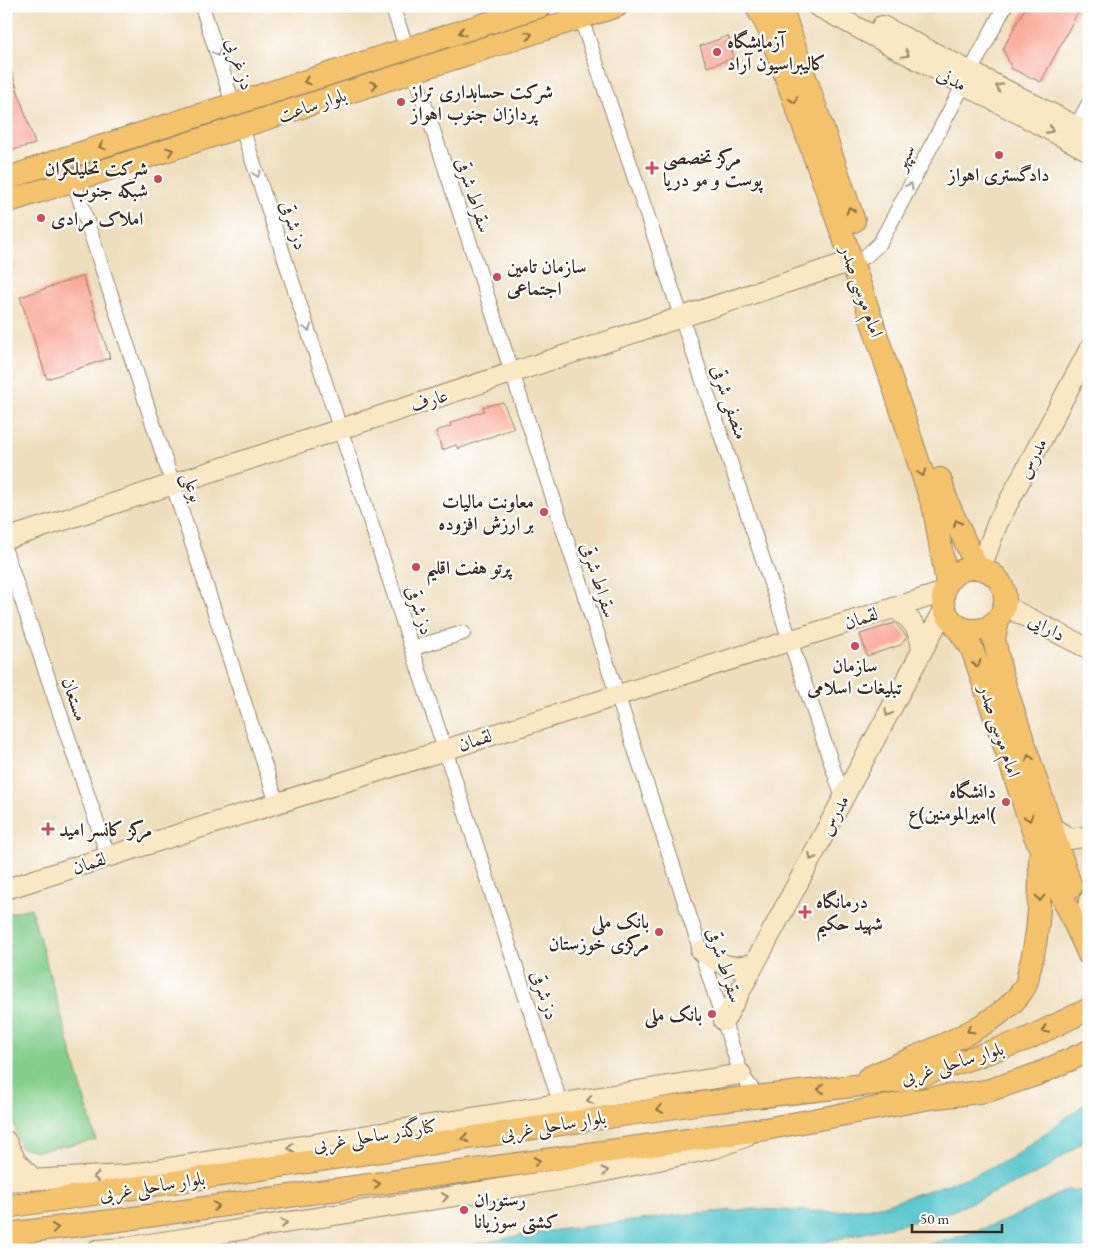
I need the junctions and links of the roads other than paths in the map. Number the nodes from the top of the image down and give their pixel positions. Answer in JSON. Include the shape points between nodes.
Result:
{"nodes":[{"id":1,"x":202,"y":6,"type":"edge"},
{"id":2,"x":392,"y":6,"type":"edge"},
{"id":3,"x":542,"y":6,"type":"edge"},
{"id":4,"x":617,"y":6,"type":"edge"},
{"id":5,"x":756,"y":6,"type":"edge"},
{"id":6,"x":781,"y":6,"type":"edge"},
{"id":7,"x":817,"y":6,"type":"edge"},
{"id":8,"x":844,"y":6,"type":"edge"},
{"id":9,"x":1005,"y":6,"type":"edge"},
{"id":10,"x":581,"y":18,"type":"junction"},
{"id":11,"x":407,"y":49,"type":"junction"},
{"id":12,"x":414,"y":72,"type":"junction"},
{"id":13,"x":967,"y":79,"type":"junction"},
{"id":14,"x":1089,"y":103,"type":"edge"},
{"id":15,"x":233,"y":104,"type":"junction"},
{"id":16,"x":242,"y":128,"type":"junction"},
{"id":17,"x":1082,"y":130,"type":"edge"},
{"id":18,"x":1089,"y":151,"type":"edge"},
{"id":19,"x":62,"y":159,"type":"junction"},
{"id":20,"x":6,"y":173,"type":"edge"},
{"id":21,"x":6,"y":179,"type":"edge"},
{"id":22,"x":74,"y":182,"type":"junction"},
{"id":23,"x":6,"y":202,"type":"edge"},
{"id":24,"x":6,"y":207,"type":"edge"},
{"id":25,"x":859,"y":258,"type":"junction"},
{"id":26,"x":681,"y":317,"type":"junction"},
{"id":27,"x":1089,"y":350,"type":"edge"},
{"id":28,"x":512,"y":373,"type":"junction"},
{"id":29,"x":341,"y":429,"type":"junction"},
{"id":30,"x":173,"y":484,"type":"junction"},
{"id":31,"x":6,"y":539,"type":"edge"},
{"id":32,"x":6,"y":553,"type":"edge"},
{"id":33,"x":979,"y":568,"type":"junction"},
{"id":34,"x":947,"y":602,"type":"junction"},
{"id":35,"x":893,"y":608,"type":"junction"},
{"id":36,"x":1002,"y":613,"type":"junction"},
{"id":37,"x":463,"y":633,"type":"dead end"},
{"id":38,"x":790,"y":641,"type":"junction"},
{"id":39,"x":413,"y":648,"type":"junction"},
{"id":40,"x":922,"y":648,"type":"junction"},
{"id":41,"x":1089,"y":649,"type":"edge"},
{"id":42,"x":617,"y":695,"type":"junction"},
{"id":43,"x":446,"y":750,"type":"junction"},
{"id":44,"x":843,"y":798,"type":"junction"},
{"id":45,"x":276,"y":803,"type":"junction"},
{"id":46,"x":1051,"y":828,"type":"junction"},
{"id":47,"x":1089,"y":836,"type":"edge"},
{"id":48,"x":1040,"y":849,"type":"junction"},
{"id":49,"x":108,"y":856,"type":"junction"},
{"id":50,"x":6,"y":889,"type":"edge"},
{"id":51,"x":1084,"y":918,"type":"edge"},
{"id":52,"x":701,"y":951,"type":"junction"},
{"id":53,"x":1089,"y":955,"type":"edge"},
{"id":54,"x":755,"y":964,"type":"junction"},
{"id":55,"x":1089,"y":1009,"type":"edge"},
{"id":56,"x":724,"y":1021,"type":"junction"},
{"id":57,"x":1089,"y":1051,"type":"edge"},
{"id":58,"x":943,"y":1068,"type":"junction"},
{"id":59,"x":741,"y":1074,"type":"junction"},
{"id":60,"x":854,"y":1085,"type":"junction"},
{"id":61,"x":1007,"y":1085,"type":"junction"},
{"id":62,"x":757,"y":1096,"type":"junction"},
{"id":63,"x":561,"y":1105,"type":"junction"},
{"id":64,"x":765,"y":1129,"type":"junction"},
{"id":65,"x":6,"y":1141,"type":"edge"},
{"id":66,"x":155,"y":1170,"type":"junction"},
{"id":67,"x":34,"y":1180,"type":"junction"},
{"id":68,"x":190,"y":1180,"type":"junction"},
{"id":69,"x":6,"y":1181,"type":"edge"},
{"id":70,"x":6,"y":1207,"type":"edge"},
{"id":71,"x":6,"y":1234,"type":"edge"},
{"id":72,"x":97,"y":1250,"type":"edge"}],
"edges":[{"from":1,"to":15,"type":"street","name":"دز غربی","one_way":true},
{"from":2,"to":11,"type":"street"},
{"from":3,"to":11,"type":"main road","name":"بلوار ساعت","one_way":true},
{"from":4,"to":10,"type":"main road","name":"بلوار ساعت"},
{"from":5,"to":25,"type":"main road","name":"امام موسی صدر","one_way":true,"via":[[768,27]]},
{"from":25,"to":6,"type":"main road","name":"امام موسی صدر","one_way":true},
{"from":7,"to":13,"type":"street","name":"مدنی","one_way":true},
{"from":8,"to":13,"type":"street","name":"مدنی"},
{"from":9,"to":13,"type":"street","name":"سپهر"},
{"from":12,"to":10,"type":"main road","name":"بلوار ساعت","one_way":true},
{"from":10,"to":26,"type":"street","name":"منصفی شرقی"},
{"from":11,"to":15,"type":"main road","name":"بلوار ساعت","one_way":true},
{"from":16,"to":12,"type":"main road","name":"بلوار ساعت","one_way":true},
{"from":12,"to":28,"type":"street","name":"سقراط شرقی"},
{"from":17,"to":13,"type":"street","name":"مدنی","one_way":true},
{"from":13,"to":18,"type":"street","name":"مدنی","one_way":true},
{"from":25,"to":13,"type":"street","name":"سپهر","one_way":true,"via":[[880,243]]},
{"from":14,"to":17,"type":"street"},
{"from":15,"to":19,"type":"main road","name":"بلوار ساعت","one_way":true},
{"from":22,"to":16,"type":"main road","name":"بلوار ساعت","one_way":true},
{"from":16,"to":29,"type":"street","name":"دز شرقی","one_way":true},
{"from":19,"to":20,"type":"main road"},
{"from":19,"to":21,"type":"main road","name":"بلوار ساعت"},
{"from":22,"to":23,"type":"main road","name":"بلوار ساعت"},
{"from":22,"to":24,"type":"main road"},
{"from":22,"to":30,"type":"street","name":"بوعلی"},
{"from":25,"to":26,"type":"street","name":"عارف"},
{"from":33,"to":25,"type":"main road","name":"امام موسی صدر","one_way":true,"via":[[948,504]]},
{"from":25,"to":34,"type":"main road","name":"امام موسی صدر","one_way":true,"via":[[934,509]]},
{"from":26,"to":28,"type":"street","name":"عارف"},
{"from":26,"to":38,"type":"street","name":"منصفی شرقی"},
{"from":27,"to":33,"type":"street","name":"مدرس","via":[[997,524]]},
{"from":28,"to":29,"type":"street","name":"عارف"},
{"from":28,"to":42,"type":"street","name":"سقراط شرقی"},
{"from":29,"to":30,"type":"street","name":"عارف"},
{"from":29,"to":39,"type":"street","name":"دز شرقی"},
{"from":30,"to":31,"type":"street","name":"عارف"},
{"from":30,"to":45,"type":"street","name":"بوعلی"},
{"from":32,"to":49,"type":"street","name":"مستعان"},
{"from":33,"to":34,"type":"main road","via":[[962,570]]},
{"from":33,"to":36,"type":"main road","via":[[990,572],[1003,586]]},
{"from":34,"to":35,"type":"street","name":"لقمان"},
{"from":34,"to":36,"type":"main road","via":[[971,630],[981,630]]},
{"from":34,"to":40,"type":"street","name":"مدرس"},
{"from":34,"to":48,"type":"main road","name":"امام موسی صدر","one_way":true,"via":[[972,649]]},
{"from":35,"to":38,"type":"street","name":"لقمان"},
{"from":35,"to":40,"type":"street","via":[[914,623]]},
{"from":36,"to":41,"type":"street","name":"دارایی"},
{"from":46,"to":36,"type":"main road","name":"امام موسی صدر","one_way":true,"via":[[1002,676],[994,639]]},
{"from":37,"to":39,"type":"street"},
{"from":38,"to":42,"type":"street","name":"لقمان"},
{"from":38,"to":44,"type":"street","name":"منصفی شرقی"},
{"from":39,"to":43,"type":"street","name":"دز شرقی"},
{"from":40,"to":44,"type":"street","name":"مدرس","one_way":true},
{"from":42,"to":43,"type":"street","name":"لقمان"},
{"from":42,"to":52,"type":"street","name":"سقراط شرقی"},
{"from":43,"to":45,"type":"street","name":"لقمان"},
{"from":43,"to":63,"type":"street","name":"دز شرقی"},
{"from":44,"to":54,"type":"street","name":"مدرس","one_way":true},
{"from":45,"to":49,"type":"street","name":"لقمان"},
{"from":46,"to":47,"type":"street","via":[[1071,838]]},
{"from":46,"to":51,"type":"main road","name":"امام موسی صدر"},
{"from":48,"to":51,"type":"main road","name":"امام موسی صدر"},
{"from":48,"to":60,"type":"main road","one_way":true,"via":[[1040,908],[1025,988],[1003,1011],[953,1040]]},
{"from":49,"to":50,"type":"street","name":"لقمان"},
{"from":51,"to":53,"type":"main road"},
{"from":52,"to":54,"type":"street","via":[[719,963],[737,968]]},
{"from":52,"to":56,"type":"street","name":"سقراط شرقی"},
{"from":54,"to":56,"type":"street","name":"مدرس"},
{"from":55,"to":58,"type":"main road","name":"بلوار ساحلی غربی","one_way":true,"via":[[1027,1039]]},
{"from":56,"to":59,"type":"street","name":"سقراط شرقی"},
{"from":57,"to":61,"type":"main road","name":"بلوار ساحلی غربی"},
{"from":58,"to":60,"type":"main road","name":"بلوار ساحلی غربی","via":[[908,1080]]},
{"from":58,"to":61,"type":"main road","via":[[1009,1057],[1018,1063],[1019,1072]]},
{"from":59,"to":62,"type":"street","name":"سقراط شرقی"},
{"from":59,"to":63,"type":"street","name":"کنارگذر ساحلی غربی","one_way":true},
{"from":60,"to":62,"type":"main road","name":"بلوار ساحلی غربی","one_way":true},
{"from":61,"to":64,"type":"main road","name":"بلوار ساحلی غربی"},
{"from":62,"to":68,"type":"main road","name":"بلوار ساحلی غربی","one_way":true},
{"from":63,"to":66,"type":"street","name":"کنارگذر ساحلی غربی","one_way":true},
{"from":71,"to":64,"type":"main road","name":"بلوار ساحلی غربی","one_way":true},
{"from":72,"to":64,"type":"street","one_way":true,"via":[[582,1176],[715,1148]]},
{"from":65,"to":67,"type":"street","via":[[16,1160]]},
{"from":66,"to":67,"type":"street","name":"کنارگذر ساحلی غربی","one_way":true,"via":[[126,1175]]},
{"from":66,"to":68,"type":"street"},
{"from":67,"to":69,"type":"street","name":"کنارگذر ساحلی غربی"},
{"from":68,"to":70,"type":"main road","name":"بلوار ساحلی غربی"}]}
